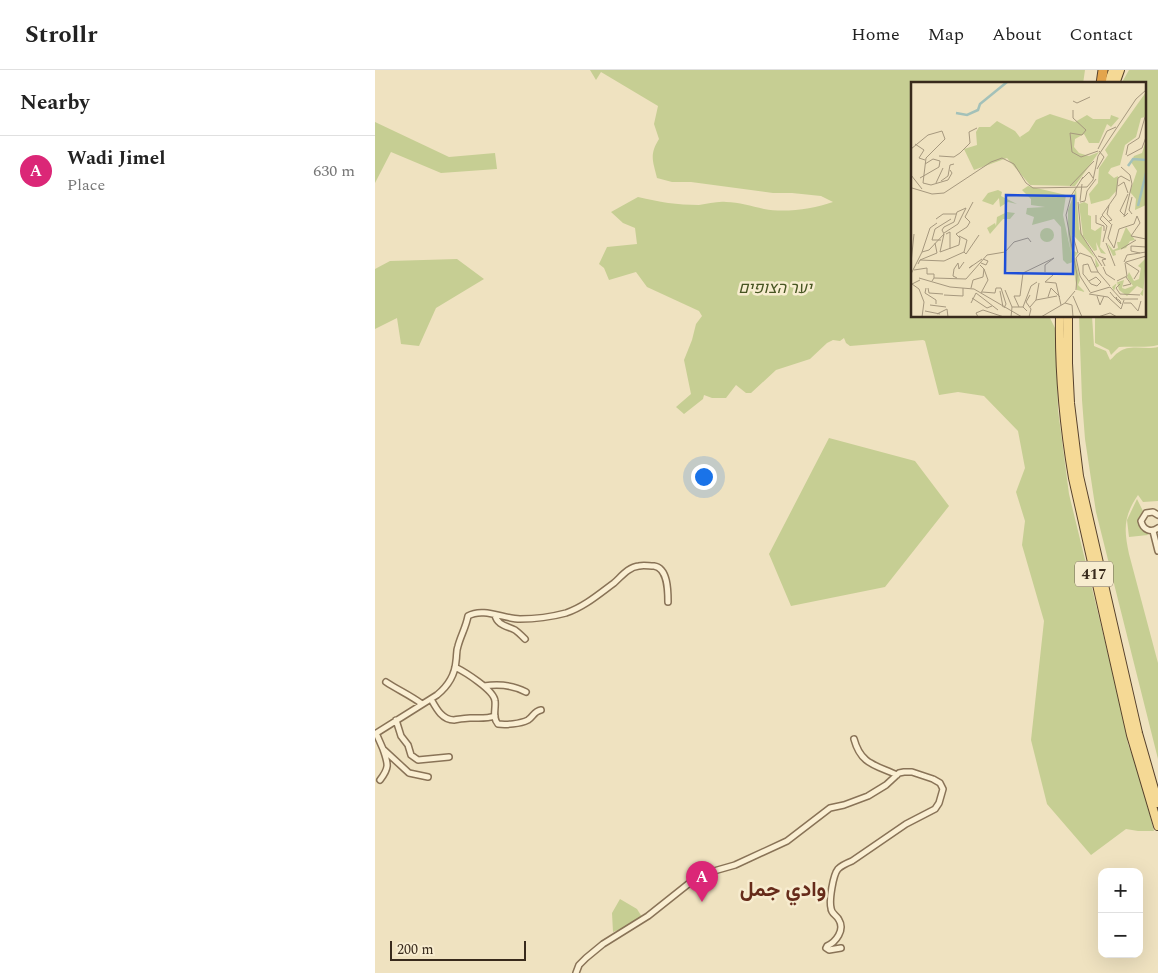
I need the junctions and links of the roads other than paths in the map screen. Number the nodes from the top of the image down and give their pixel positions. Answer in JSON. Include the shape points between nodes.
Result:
{"nodes":[{"id":1,"x":1113,"y":70,"type":"edge"},
{"id":2,"x":1120,"y":70,"type":"edge"},
{"id":3,"x":1109,"y":82,"type":"edge"},
{"id":4,"x":1116,"y":82,"type":"edge"},
{"id":5,"x":1060,"y":318,"type":"edge"},
{"id":6,"x":1068,"y":318,"type":"edge"},
{"id":7,"x":1158,"y":515,"type":"edge"},
{"id":8,"x":1155,"y":529,"type":"edge"},
{"id":9,"x":1158,"y":551,"type":"edge"},
{"id":10,"x":668,"y":602,"type":"dead end"},
{"id":11,"x":495,"y":615,"type":"junction"},
{"id":12,"x":525,"y":639,"type":"dead end"},
{"id":13,"x":455,"y":667,"type":"junction"},
{"id":14,"x":386,"y":682,"type":"dead end"},
{"id":15,"x":483,"y":686,"type":"junction"},
{"id":16,"x":526,"y":692,"type":"dead end"},
{"id":17,"x":431,"y":699,"type":"junction"},
{"id":18,"x":422,"y":704,"type":"junction"},
{"id":19,"x":541,"y":710,"type":"dead end"},
{"id":20,"x":495,"y":716,"type":"junction"},
{"id":21,"x":397,"y":720,"type":"junction"},
{"id":22,"x":376,"y":734,"type":"edge"},
{"id":23,"x":854,"y":739,"type":"dead end"},
{"id":24,"x":383,"y":749,"type":"junction"},
{"id":25,"x":449,"y":756,"type":"dead end"},
{"id":26,"x":897,"y":775,"type":"junction"},
{"id":27,"x":427,"y":776,"type":"dead end"},
{"id":28,"x":380,"y":780,"type":"dead end"},
{"id":29,"x":1158,"y":803,"type":"edge"},
{"id":30,"x":1158,"y":826,"type":"edge"},
{"id":31,"x":841,"y":948,"type":"dead end"},
{"id":32,"x":576,"y":973,"type":"edge"}],
"edges":[{"from":1,"to":3,"type":"main road"},
{"from":2,"to":4,"type":"main road"},
{"from":5,"to":30,"type":"main road","number":"417","via":[[1066,437],[1073,478],[1131,735]]},
{"from":6,"to":29,"type":"main road","number":"417","via":[[1070,395],[1079,476],[1138,733]]},
{"from":7,"to":8,"type":"street","via":[[1150,512],[1142,518],[1145,528]]},
{"from":8,"to":9,"type":"street"},
{"from":10,"to":11,"type":"street","via":[[667,586],[660,569],[639,565],[586,603],[557,616],[519,619]]},
{"from":11,"to":12,"type":"street","via":[[500,623],[516,630]]},
{"from":11,"to":13,"type":"street","via":[[479,612],[468,616],[457,647]]},
{"from":13,"to":15,"type":"street"},
{"from":13,"to":17,"type":"street","via":[[446,687]]},
{"from":14,"to":18,"type":"street"},
{"from":15,"to":16,"type":"street","via":[[506,686]]},
{"from":15,"to":20,"type":"street","via":[[494,697]]},
{"from":17,"to":18,"type":"street"},
{"from":17,"to":20,"type":"street","via":[[437,710],[453,720]]},
{"from":18,"to":21,"type":"street"},
{"from":19,"to":20,"type":"street","via":[[526,721],[505,725],[498,724]]},
{"from":21,"to":22,"type":"street"},
{"from":21,"to":25,"type":"street","via":[[401,736],[411,755],[418,760]]},
{"from":22,"to":24,"type":"street"},
{"from":23,"to":26,"type":"street","via":[[862,757],[871,765]]},
{"from":24,"to":27,"type":"street","via":[[409,773]]},
{"from":24,"to":28,"type":"street","via":[[388,766]]},
{"from":26,"to":31,"type":"street","via":[[912,772],[933,779],[940,783],[942,796],[935,809],[906,824],[836,871],[830,906],[841,927],[836,940],[826,948]]},
{"from":26,"to":32,"type":"street","via":[[868,796],[830,808],[787,841],[692,881],[585,958]]}]}
